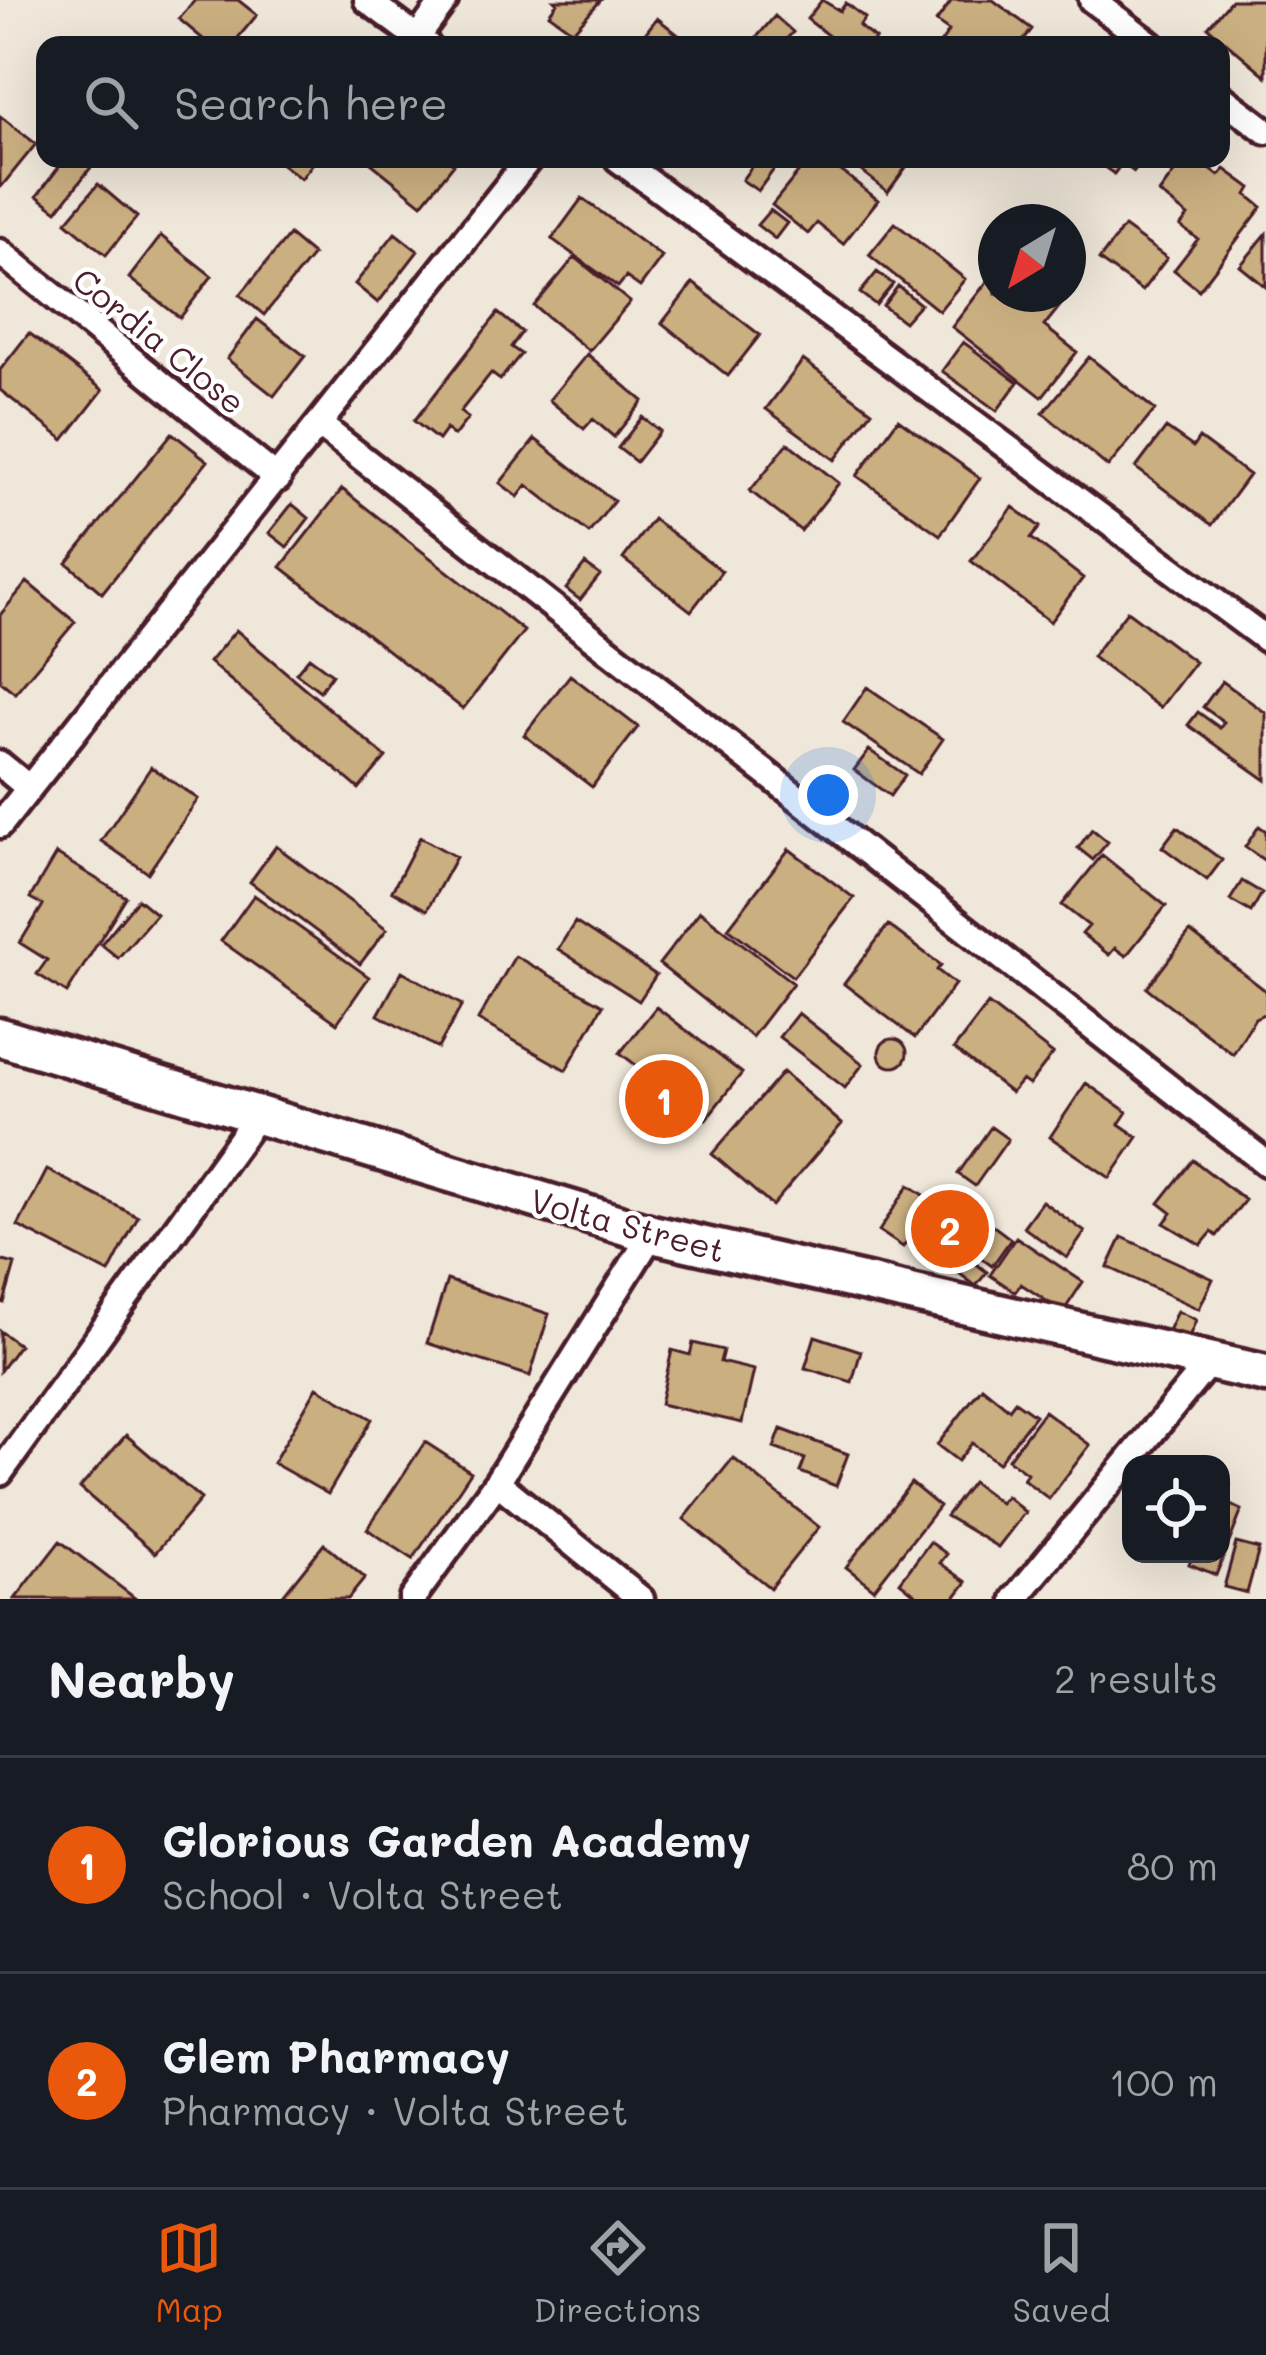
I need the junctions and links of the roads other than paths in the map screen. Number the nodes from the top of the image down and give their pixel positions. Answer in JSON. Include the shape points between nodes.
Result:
{"nodes":[{"id":1,"x":367,"y":0,"type":"edge"},
{"id":2,"x":445,"y":0,"type":"edge"},
{"id":3,"x":1092,"y":0,"type":"edge"},
{"id":4,"x":414,"y":36,"type":"edge"},
{"id":5,"x":425,"y":36,"type":"edge"},
{"id":6,"x":1140,"y":36,"type":"edge"},
{"id":7,"x":1230,"y":104,"type":"edge"},
{"id":8,"x":1266,"y":131,"type":"edge"},
{"id":9,"x":522,"y":168,"type":"edge"},
{"id":10,"x":630,"y":168,"type":"edge"},
{"id":11,"x":0,"y":252,"type":"edge"},
{"id":12,"x":321,"y":426,"type":"junction"},
{"id":13,"x":278,"y":479,"type":"junction"},
{"id":14,"x":1266,"y":639,"type":"edge"},
{"id":15,"x":0,"y":764,"type":"edge"},
{"id":16,"x":29,"y":788,"type":"junction"},
{"id":17,"x":0,"y":825,"type":"edge"},
{"id":18,"x":0,"y":1037,"type":"edge"},
{"id":19,"x":257,"y":1116,"type":"junction"},
{"id":20,"x":1266,"y":1162,"type":"edge"},
{"id":21,"x":652,"y":1234,"type":"junction"},
{"id":22,"x":1208,"y":1364,"type":"junction"},
{"id":23,"x":1266,"y":1374,"type":"edge"},
{"id":24,"x":0,"y":1472,"type":"edge"},
{"id":25,"x":497,"y":1482,"type":"junction"},
{"id":26,"x":412,"y":1599,"type":"edge"},
{"id":27,"x":641,"y":1599,"type":"edge"},
{"id":28,"x":1016,"y":1599,"type":"edge"}],
"edges":[{"from":1,"to":4,"type":"street"},
{"from":2,"to":5,"type":"street"},
{"from":3,"to":6,"type":"street"},
{"from":7,"to":8,"type":"street"},
{"from":9,"to":12,"type":"street"},
{"from":10,"to":14,"type":"street"},
{"from":11,"to":13,"type":"street","name":"Cordia Close"},
{"from":12,"to":13,"type":"street"},
{"from":12,"to":20,"type":"street"},
{"from":13,"to":16,"type":"street"},
{"from":15,"to":16,"type":"street"},
{"from":16,"to":17,"type":"street"},
{"from":18,"to":19,"type":"street","name":"Volta Street"},
{"from":19,"to":21,"type":"street","name":"Volta Street"},
{"from":19,"to":24,"type":"street"},
{"from":21,"to":22,"type":"street","name":"Volta Street"},
{"from":21,"to":25,"type":"street"},
{"from":22,"to":23,"type":"street","name":"Volta Street"},
{"from":22,"to":28,"type":"street"},
{"from":25,"to":26,"type":"street"},
{"from":25,"to":27,"type":"street"}]}
